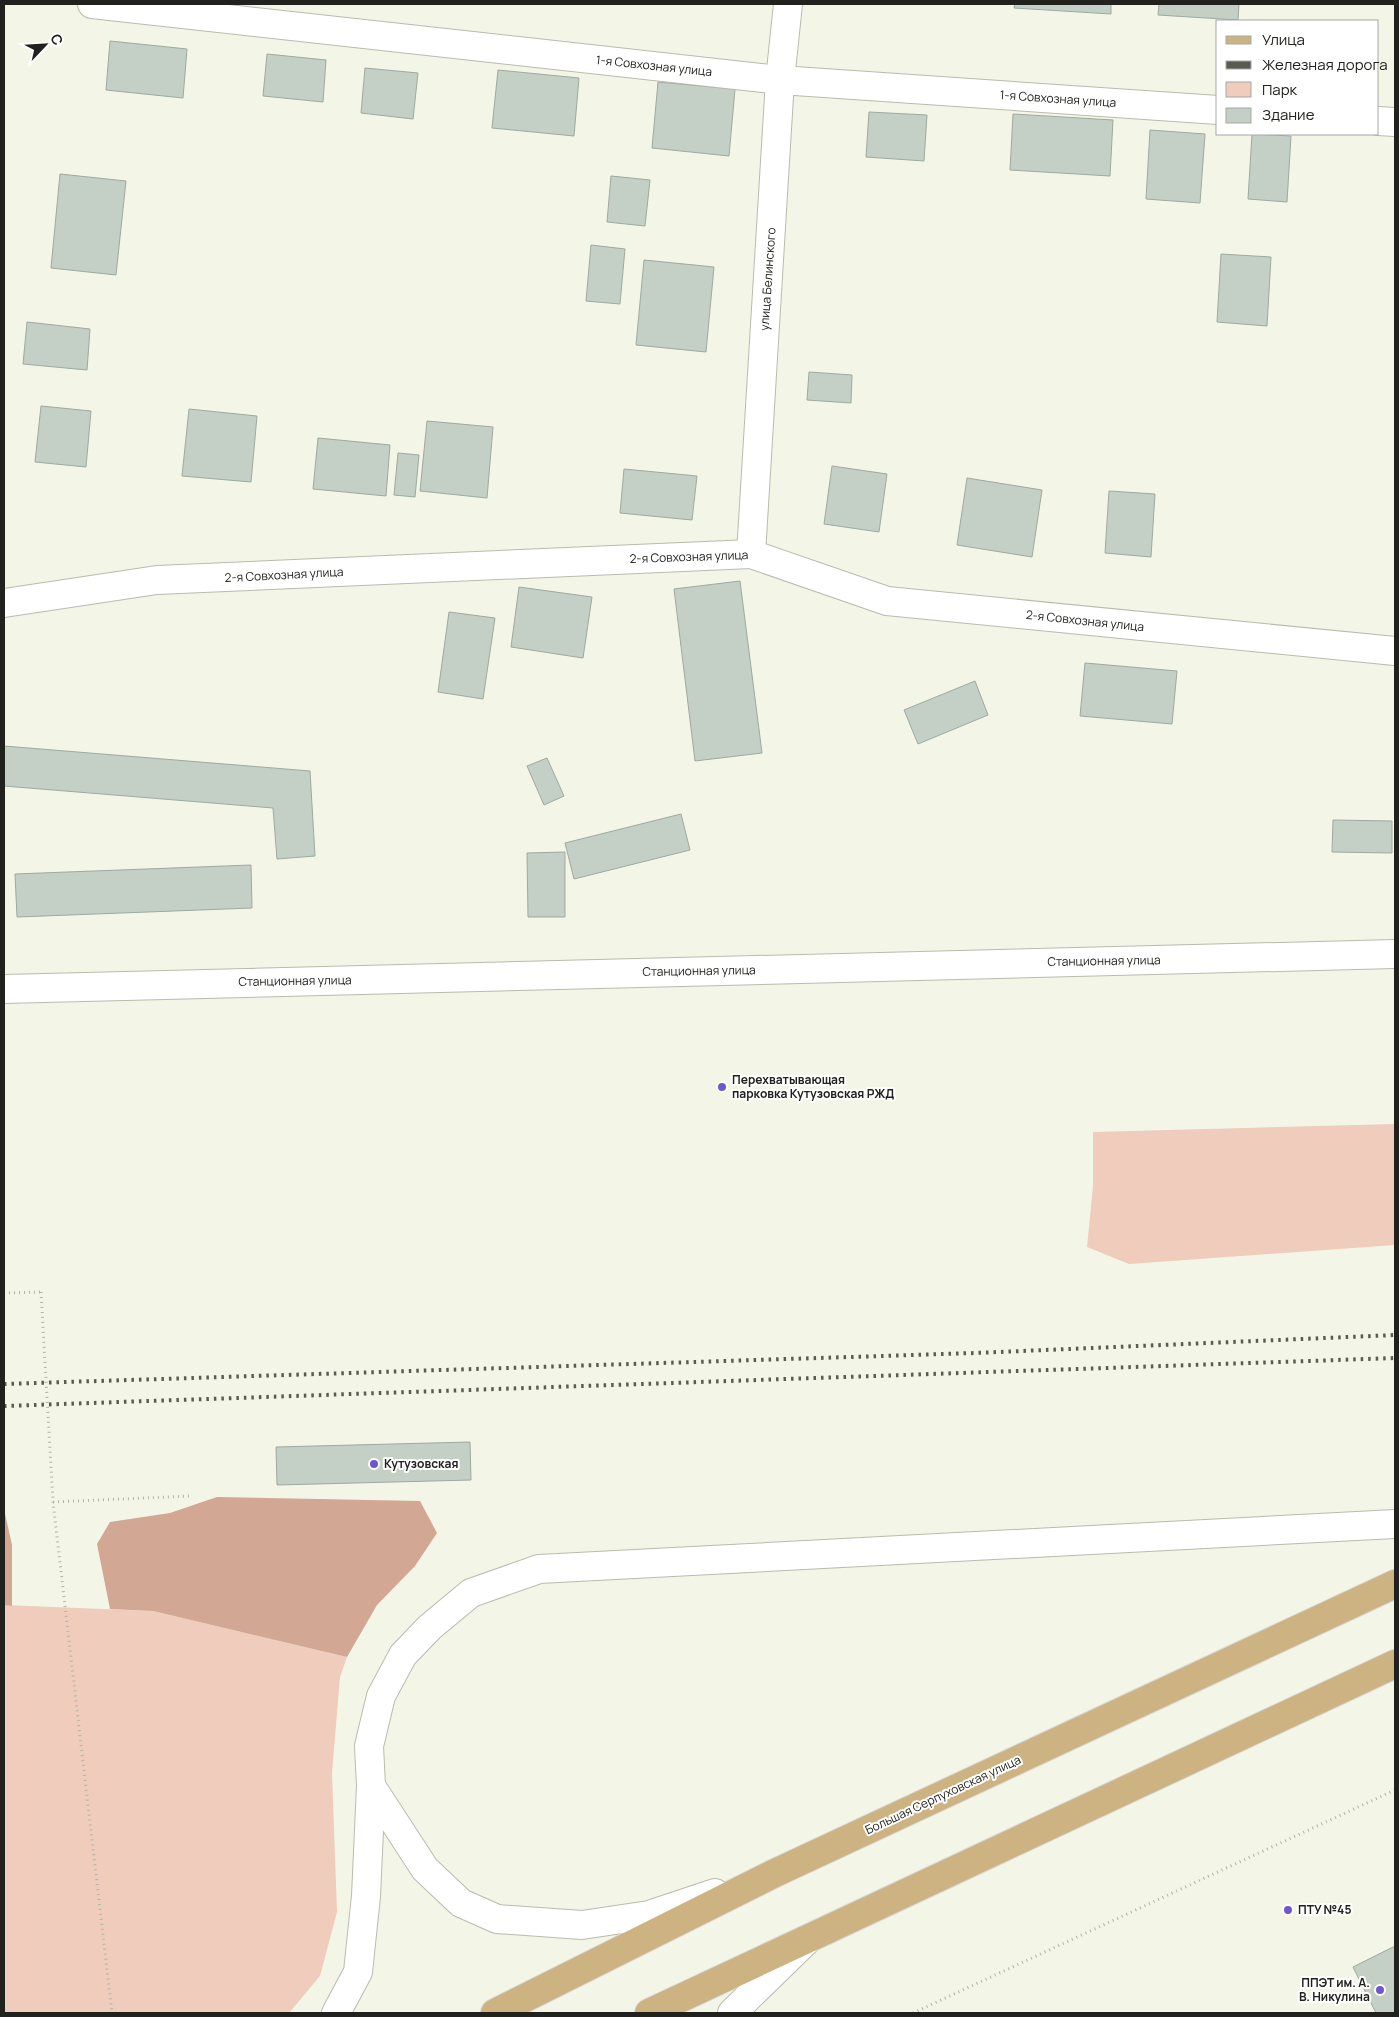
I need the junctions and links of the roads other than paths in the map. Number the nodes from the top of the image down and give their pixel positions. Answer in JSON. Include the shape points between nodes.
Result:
{"nodes":[{"id":1,"x":92,"y":4,"type":"edge"},
{"id":2,"x":788,"y":4,"type":"edge"},
{"id":3,"x":780,"y":80,"type":"junction"},
{"id":4,"x":1216,"y":110,"type":"edge"},
{"id":5,"x":1379,"y":121,"type":"edge"},
{"id":6,"x":1395,"y":122,"type":"edge"},
{"id":7,"x":751,"y":554,"type":"junction"},
{"id":8,"x":4,"y":603,"type":"edge"},
{"id":9,"x":1395,"y":651,"type":"edge"},
{"id":10,"x":1395,"y":954,"type":"edge"},
{"id":11,"x":4,"y":989,"type":"edge"},
{"id":12,"x":1395,"y":1524,"type":"edge"},
{"id":13,"x":1395,"y":1584,"type":"edge"},
{"id":14,"x":1395,"y":1664,"type":"edge"},
{"id":15,"x":371,"y":1786,"type":"junction"},
{"id":16,"x":775,"y":1873,"type":"junction"},
{"id":17,"x":810,"y":1938,"type":"junction"},
{"id":18,"x":336,"y":2013,"type":"edge"},
{"id":19,"x":495,"y":2013,"type":"edge"},
{"id":20,"x":649,"y":2013,"type":"edge"},
{"id":21,"x":732,"y":2013,"type":"edge"}],
"edges":[{"from":1,"to":3,"type":"street","name":"1-я Совхозная улица"},
{"from":2,"to":3,"type":"street","name":"улица Белинского"},
{"from":3,"to":4,"type":"street","name":"1-я Совхозная улица"},
{"from":3,"to":7,"type":"street","name":"улица Белинского"},
{"from":5,"to":6,"type":"street"},
{"from":7,"to":8,"type":"street","name":"2-я Совхозная улица","via":[[157,580]]},
{"from":7,"to":9,"type":"street","name":"2-я Совхозная улица","via":[[887,602]]},
{"from":10,"to":11,"type":"street","name":"Станционная улица"},
{"from":12,"to":15,"type":"street","via":[[539,1569],[471,1593],[403,1655],[381,1696],[369,1746]]},
{"from":13,"to":16,"type":"main road","name":"Большая Серпуховская улица"},
{"from":14,"to":17,"type":"main road"},
{"from":15,"to":16,"type":"street","via":[[424,1869],[460,1903],[497,1919],[582,1924],[649,1915]]},
{"from":15,"to":18,"type":"street","via":[[366,1896],[358,1972]]},
{"from":16,"to":19,"type":"main road","name":"Большая Серпуховская улица"},
{"from":17,"to":20,"type":"main road"},
{"from":17,"to":21,"type":"street"}]}
